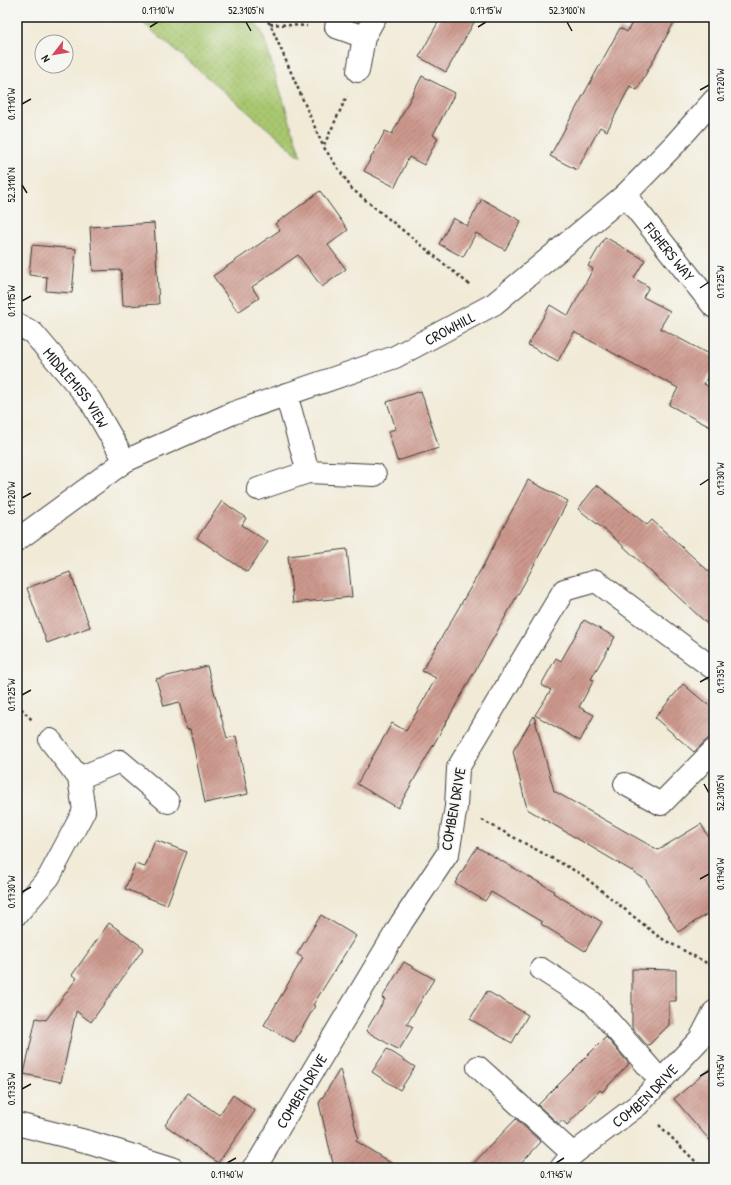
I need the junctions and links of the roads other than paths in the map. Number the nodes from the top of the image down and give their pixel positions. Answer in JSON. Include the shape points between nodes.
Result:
{"nodes":[{"id":1,"x":375,"y":17,"type":"edge"},
{"id":2,"x":336,"y":27,"type":"road end"},
{"id":3,"x":364,"y":36,"type":"junction"},
{"id":4,"x":358,"y":71,"type":"road end"},
{"id":5,"x":714,"y":100,"type":"edge"},
{"id":6,"x":625,"y":195,"type":"junction"},
{"id":7,"x":714,"y":307,"type":"edge"},
{"id":8,"x":17,"y":324,"type":"edge"},
{"id":9,"x":286,"y":394,"type":"junction"},
{"id":10,"x":125,"y":461,"type":"junction"},
{"id":11,"x":308,"y":472,"type":"junction"},
{"id":12,"x":375,"y":475,"type":"dead end"},
{"id":13,"x":258,"y":489,"type":"dead end"},
{"id":14,"x":17,"y":540,"type":"edge"},
{"id":15,"x":714,"y":669,"type":"edge"},
{"id":16,"x":50,"y":740,"type":"dead end"},
{"id":17,"x":714,"y":750,"type":"edge"},
{"id":18,"x":79,"y":778,"type":"junction"},
{"id":19,"x":625,"y":784,"type":"dead end"},
{"id":20,"x":168,"y":802,"type":"dead end"},
{"id":21,"x":17,"y":914,"type":"edge"},
{"id":22,"x":541,"y":969,"type":"dead end"},
{"id":23,"x":714,"y":1012,"type":"edge"},
{"id":24,"x":478,"y":1067,"type":"dead end"},
{"id":25,"x":661,"y":1081,"type":"junction"},
{"id":26,"x":17,"y":1124,"type":"edge"},
{"id":27,"x":567,"y":1161,"type":"edge"},
{"id":28,"x":260,"y":1166,"type":"edge"},
{"id":29,"x":172,"y":1168,"type":"edge"}],
"edges":[{"from":1,"to":3,"type":"street"},
{"from":2,"to":3,"type":"street"},
{"from":3,"to":4,"type":"street"},
{"from":5,"to":6,"type":"street","name":"CROWHILL"},
{"from":6,"to":7,"type":"street","name":"FISHERS WAY"},
{"from":6,"to":9,"type":"street","name":"CROWHILL","via":[[494,304],[395,357]]},
{"from":8,"to":10,"type":"street","name":"MIDDLEMISS VIEW","via":[[33,334],[90,400]]},
{"from":9,"to":10,"type":"street","name":"CROWHILL","via":[[233,413]]},
{"from":9,"to":11,"type":"street"},
{"from":10,"to":14,"type":"street","name":"CROWHILL"},
{"from":11,"to":12,"type":"street"},
{"from":11,"to":13,"type":"street"},
{"from":15,"to":28,"type":"street","name":"COMBEN DRIVE","via":[[596,581],[564,590],[458,768],[456,806],[448,852],[402,922]]},
{"from":16,"to":18,"type":"street"},
{"from":17,"to":19,"type":"street","via":[[661,804]]},
{"from":18,"to":20,"type":"street","via":[[120,761]]},
{"from":18,"to":21,"type":"street","via":[[84,811],[49,877]]},
{"from":22,"to":25,"type":"street","via":[[592,1002]]},
{"from":23,"to":25,"type":"street","name":"COMBEN DRIVE","via":[[700,1039]]},
{"from":24,"to":27,"type":"street"},
{"from":25,"to":27,"type":"street","name":"COMBEN DRIVE","via":[[638,1105]]},
{"from":26,"to":29,"type":"street","via":[[89,1142]]}]}
